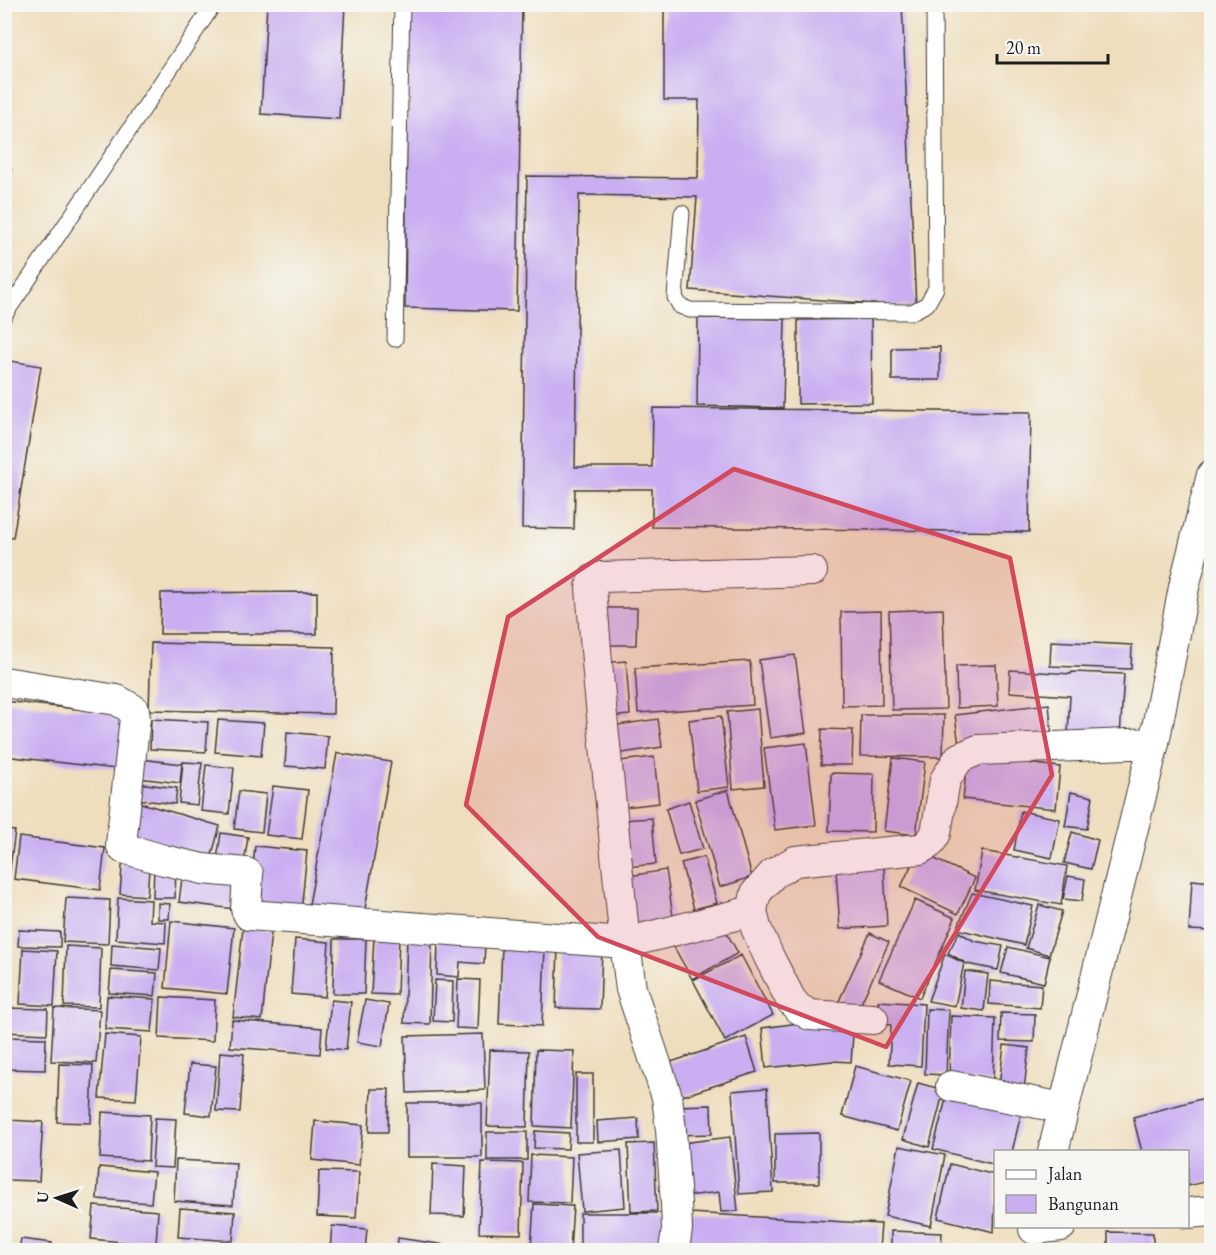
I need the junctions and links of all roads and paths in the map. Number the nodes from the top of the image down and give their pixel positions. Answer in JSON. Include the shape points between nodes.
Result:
{"nodes":[{"id":1,"x":214,"y":4,"type":"edge"},
{"id":2,"x":402,"y":4,"type":"edge"},
{"id":3,"x":934,"y":4,"type":"edge"},
{"id":4,"x":682,"y":213,"type":"dead end"},
{"id":5,"x":4,"y":316,"type":"edge"},
{"id":6,"x":395,"y":339,"type":"dead end"},
{"id":7,"x":1212,"y":475,"type":"edge"},
{"id":8,"x":812,"y":571,"type":"dead end"},
{"id":9,"x":4,"y":682,"type":"edge"},
{"id":10,"x":1154,"y":743,"type":"junction"},
{"id":11,"x":752,"y":911,"type":"junction"},
{"id":12,"x":625,"y":943,"type":"junction"},
{"id":13,"x":873,"y":1019,"type":"dead end"},
{"id":14,"x":951,"y":1086,"type":"dead end"},
{"id":15,"x":1064,"y":1108,"type":"junction"},
{"id":16,"x":1054,"y":1150,"type":"edge"},
{"id":17,"x":1212,"y":1211,"type":"edge"},
{"id":18,"x":1189,"y":1213,"type":"edge"},
{"id":19,"x":675,"y":1251,"type":"edge"}],
"edges":[{"from":1,"to":5,"type":"lane"},
{"from":2,"to":6,"type":"lane"},
{"from":3,"to":4,"type":"lane","via":[[936,288],[927,304],[912,312],[690,310],[680,306],[675,297]]},
{"from":7,"to":10,"type":"street","via":[[1184,587]]},
{"from":8,"to":12,"type":"street","via":[[593,580],[599,686]]},
{"from":9,"to":12,"type":"street","via":[[117,700],[134,710],[123,848],[203,869],[248,874],[249,915]]},
{"from":10,"to":11,"type":"street","via":[[978,750],[959,758],[945,780],[936,832],[930,843],[920,849],[795,861],[761,886]]},
{"from":10,"to":15,"type":"street"},
{"from":11,"to":12,"type":"street"},
{"from":11,"to":13,"type":"street","via":[[769,957],[798,1008],[810,1015]]},
{"from":12,"to":19,"type":"street","via":[[631,989],[667,1097]]},
{"from":14,"to":15,"type":"street"},
{"from":15,"to":16,"type":"street"},
{"from":17,"to":18,"type":"street"}]}
